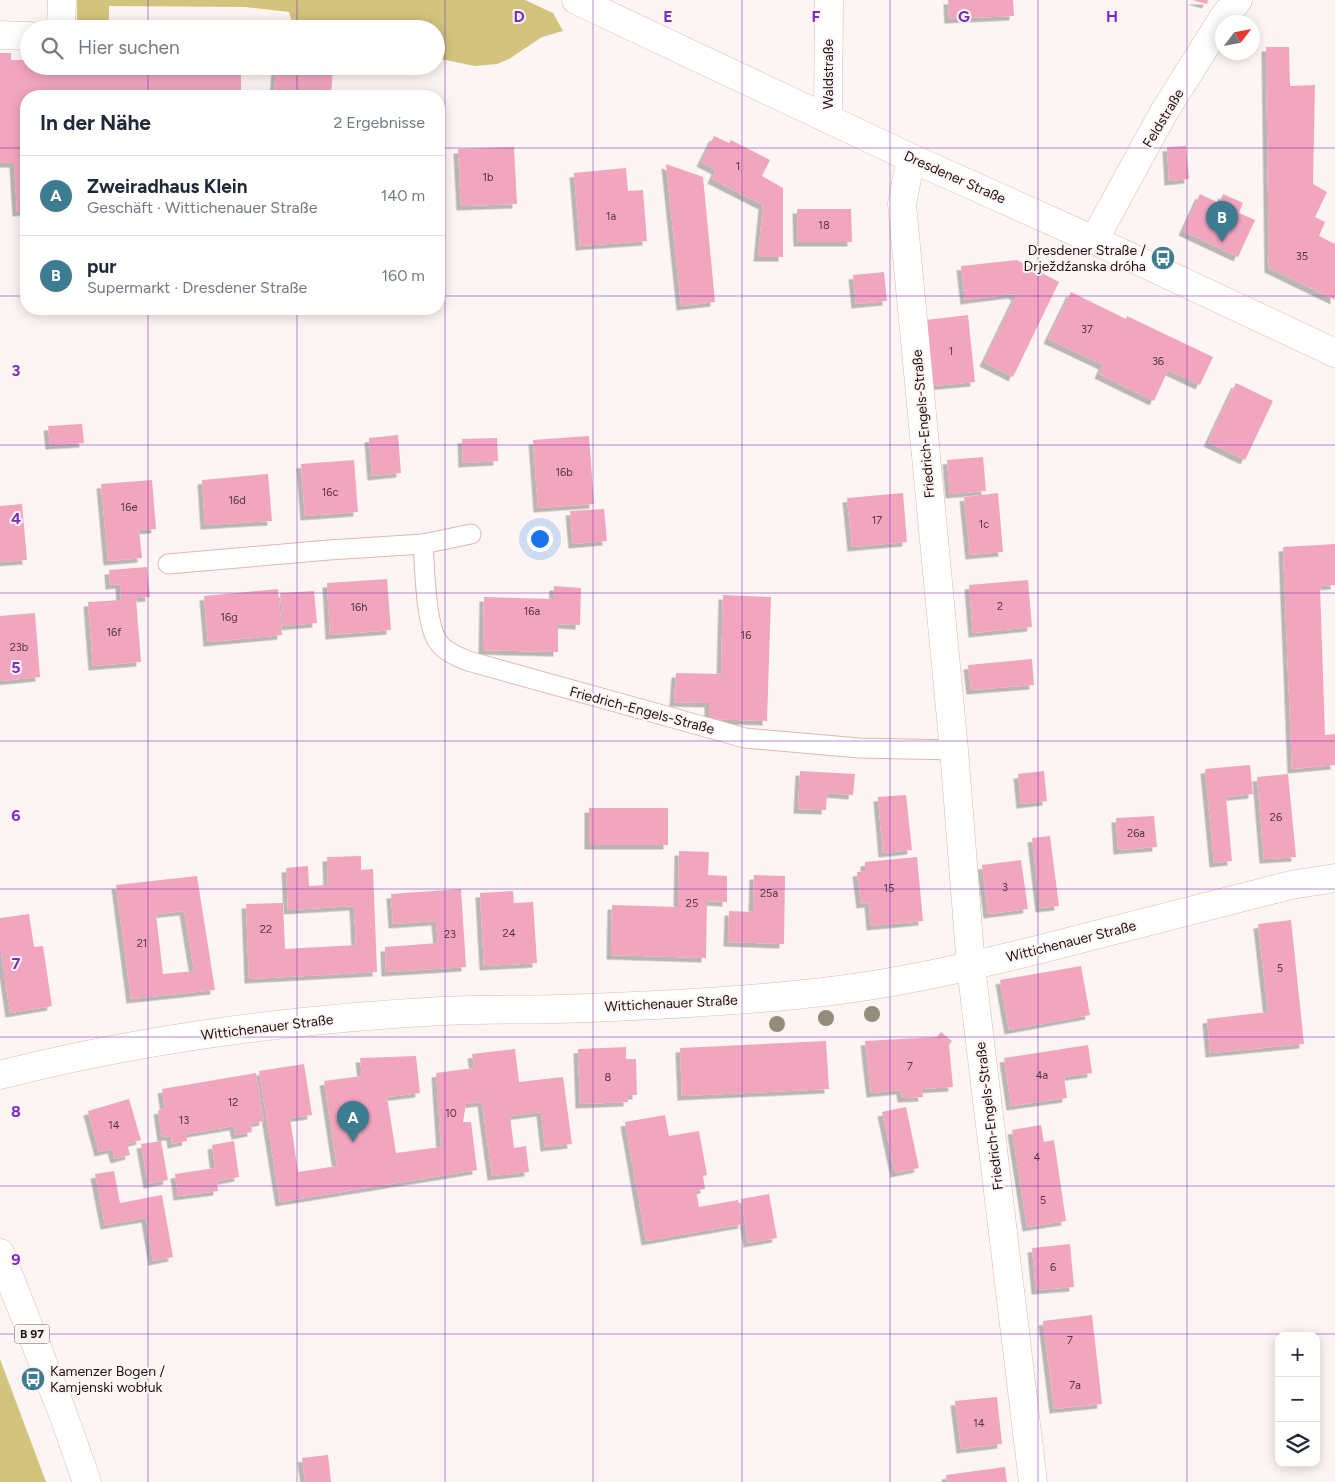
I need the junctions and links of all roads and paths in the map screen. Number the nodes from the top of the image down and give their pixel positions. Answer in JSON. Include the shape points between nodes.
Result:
{"nodes":[{"id":1,"x":62,"y":0,"type":"edge"},
{"id":2,"x":576,"y":0,"type":"edge"},
{"id":3,"x":829,"y":0,"type":"edge"},
{"id":4,"x":1238,"y":0,"type":"edge"},
{"id":5,"x":61,"y":20,"type":"edge"},
{"id":6,"x":0,"y":34,"type":"edge"},
{"id":7,"x":20,"y":35,"type":"edge"},
{"id":8,"x":828,"y":119,"type":"junction"},
{"id":9,"x":911,"y":158,"type":"junction"},
{"id":10,"x":1094,"y":240,"type":"junction"},
{"id":11,"x":1335,"y":353,"type":"edge"},
{"id":12,"x":471,"y":534,"type":"dead end"},
{"id":13,"x":423,"y":544,"type":"junction"},
{"id":14,"x":168,"y":564,"type":"dead end"},
{"id":15,"x":954,"y":750,"type":"junction"},
{"id":16,"x":1335,"y":878,"type":"edge"},
{"id":17,"x":971,"y":967,"type":"junction"},
{"id":18,"x":0,"y":1075,"type":"edge"},
{"id":19,"x":0,"y":1253,"type":"edge"},
{"id":20,"x":87,"y":1482,"type":"edge"},
{"id":21,"x":1033,"y":1482,"type":"edge"}],
"edges":[{"from":1,"to":5,"type":"street"},
{"from":2,"to":8,"type":"street","name":"Dresdener Straße"},
{"from":3,"to":8,"type":"street","name":"Waldstraße"},
{"from":4,"to":10,"type":"street","name":"Feldstraße","via":[[1225,15],[1164,112]]},
{"from":6,"to":7,"type":"street"},
{"from":8,"to":9,"type":"street","name":"Dresdener Straße"},
{"from":9,"to":10,"type":"street","name":"Dresdener Straße"},
{"from":9,"to":15,"type":"street","name":"Friedrich-Engels-Straße","via":[[902,204]]},
{"from":10,"to":11,"type":"street","name":"Dresdener Straße"},
{"from":12,"to":13,"type":"lane"},
{"from":13,"to":14,"type":"lane"},
{"from":13,"to":15,"type":"lane","name":"Friedrich-Engels-Straße","via":[[431,626],[439,644],[468,661],[745,738],[859,748]]},
{"from":15,"to":17,"type":"street","name":"Friedrich-Engels-Straße"},
{"from":16,"to":17,"type":"street","name":"Wittichenauer Straße","via":[[1290,885]]},
{"from":17,"to":18,"type":"street","name":"Wittichenauer Straße","via":[[821,992],[711,1001],[444,1011],[308,1021],[75,1056]]},
{"from":17,"to":21,"type":"street","name":"Friedrich-Engels-Straße"},
{"from":19,"to":20,"type":"street","number":"B 97"}]}
